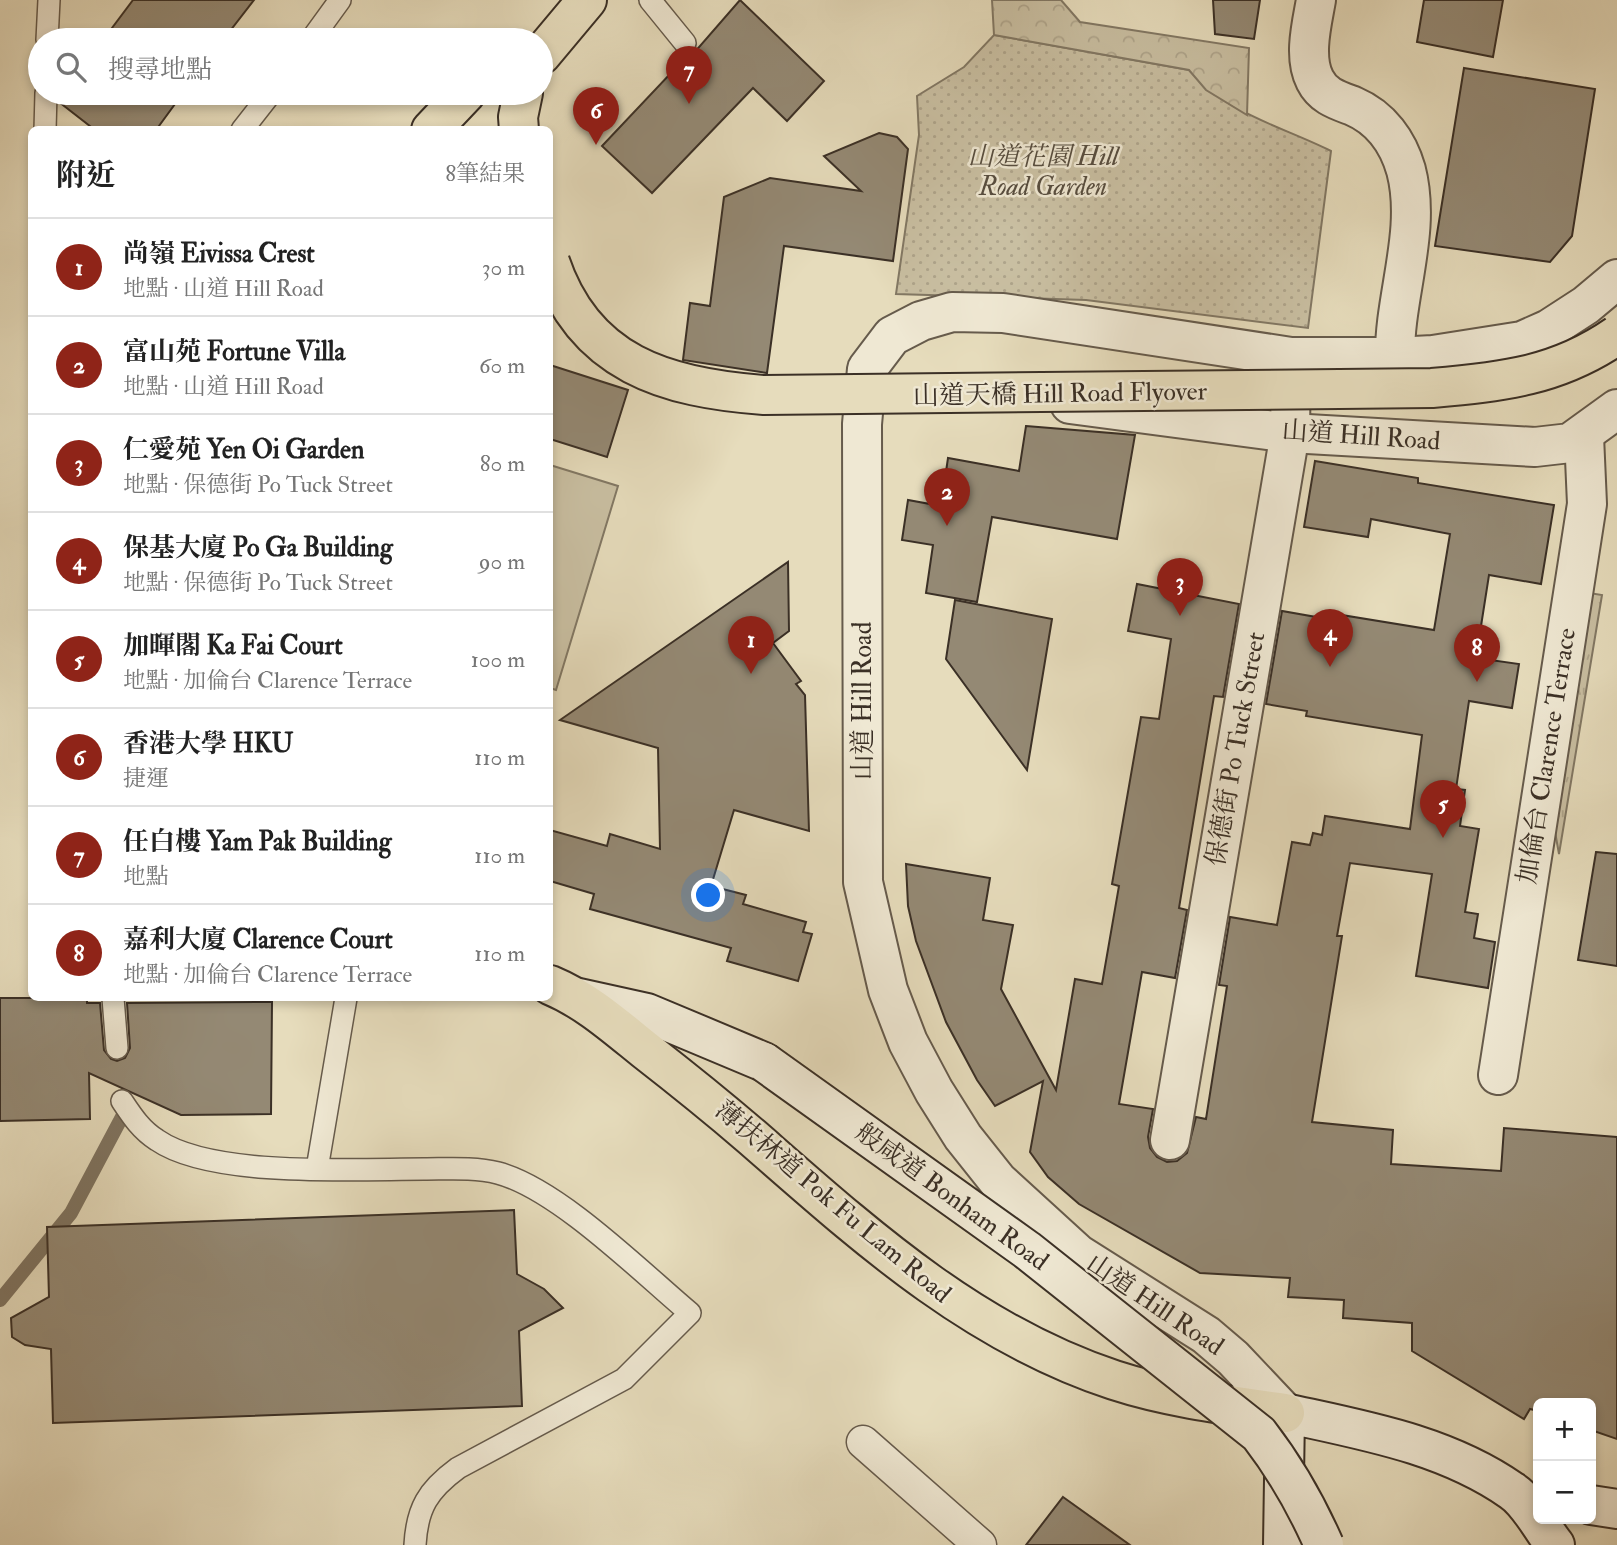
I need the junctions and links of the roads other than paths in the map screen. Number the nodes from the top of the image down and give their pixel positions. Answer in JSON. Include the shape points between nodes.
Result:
{"nodes":[{"id":1,"x":49,"y":0,"type":"edge"},
{"id":2,"x":340,"y":0,"type":"edge"},
{"id":3,"x":587,"y":0,"type":"edge"},
{"id":4,"x":650,"y":0,"type":"edge"},
{"id":5,"x":1316,"y":0,"type":"edge"},
{"id":6,"x":48,"y":28,"type":"edge"},
{"id":7,"x":320,"y":28,"type":"edge"},
{"id":8,"x":553,"y":41,"type":"edge"},
{"id":9,"x":685,"y":43,"type":"dead end"},
{"id":10,"x":46,"y":105,"type":"edge"},
{"id":11,"x":262,"y":105,"type":"edge"},
{"id":12,"x":454,"y":105,"type":"edge"},
{"id":13,"x":45,"y":126,"type":"edge"},
{"id":14,"x":245,"y":126,"type":"edge"},
{"id":15,"x":434,"y":126,"type":"edge"},
{"id":16,"x":553,"y":269,"type":"edge"},
{"id":17,"x":1617,"y":279,"type":"edge"},
{"id":18,"x":1617,"y":335,"type":"edge"},
{"id":19,"x":1292,"y":357,"type":"junction"},
{"id":20,"x":1395,"y":357,"type":"junction"},
{"id":21,"x":1052,"y":401,"type":"dead end"},
{"id":22,"x":1617,"y":409,"type":"edge"},
{"id":23,"x":1290,"y":433,"type":"junction"},
{"id":24,"x":1584,"y":436,"type":"junction"},
{"id":25,"x":564,"y":991,"type":"edge"},
{"id":26,"x":113,"y":1001,"type":"edge"},
{"id":27,"x":345,"y":1001,"type":"edge"},
{"id":28,"x":117,"y":1048,"type":"dead end"},
{"id":29,"x":1497,"y":1075,"type":"dead end"},
{"id":30,"x":122,"y":1101,"type":"dead end"},
{"id":31,"x":1170,"y":1140,"type":"dead end"},
{"id":32,"x":317,"y":1169,"type":"junction"},
{"id":33,"x":1285,"y":1413,"type":"junction"},
{"id":34,"x":863,"y":1442,"type":"dead end"},
{"id":35,"x":1526,"y":1494,"type":"edge"},
{"id":36,"x":1596,"y":1506,"type":"edge"},
{"id":37,"x":1617,"y":1509,"type":"edge"},
{"id":38,"x":415,"y":1545,"type":"edge"},
{"id":39,"x":980,"y":1545,"type":"edge"},
{"id":40,"x":1283,"y":1545,"type":"edge"},
{"id":41,"x":1324,"y":1545,"type":"edge"},
{"id":42,"x":1555,"y":1545,"type":"edge"}],
"edges":[{"from":1,"to":6,"type":"lane"},
{"from":2,"to":7,"type":"lane"},
{"from":3,"to":8,"type":"main road"},
{"from":4,"to":9,"type":"lane"},
{"from":5,"to":20,"type":"street","via":[[1310,42],[1314,78],[1330,97],[1386,129],[1408,181],[1409,232]]},
{"from":10,"to":13,"type":"lane"},
{"from":11,"to":14,"type":"lane"},
{"from":12,"to":15,"type":"main road"},
{"from":16,"to":18,"type":"main road","name":"山道天橋 Hill Road Flyover","bridge":true,"via":[[570,309],[633,366],[683,385],[764,395],[1432,388],[1482,384],[1562,367]]},
{"from":17,"to":20,"type":"street","name":"山道 Hill Road","via":[[1586,306],[1522,341]]},
{"from":19,"to":20,"type":"street","name":"山道 Hill Road"},
{"from":19,"to":23,"type":"street","name":"保德街 Po Tuck Street"},
{"from":19,"to":33,"type":"street","name":"山道 Hill Road","via":[[1003,313],[952,313],[921,321],[892,336],[867,369],[862,424],[863,882],[888,990],[908,1042],[963,1137],[998,1181],[1078,1254],[1206,1335]]},
{"from":21,"to":23,"type":"street","name":"山道 Hill Road"},
{"from":22,"to":24,"type":"street","name":"山道 Hill Road"},
{"from":23,"to":24,"type":"street","name":"山道 Hill Road","via":[[1535,447],[1559,447]]},
{"from":23,"to":31,"type":"street","name":"保德街 Po Tuck Street"},
{"from":24,"to":29,"type":"street","name":"加倫台 Clarence Terrace","via":[[1587,504]]},
{"from":25,"to":33,"type":"main road","name":"薄扶林道 Pok Fu Lam Road","via":[[711,1101],[904,1267],[957,1305],[1015,1337],[1112,1379],[1163,1394]]},
{"from":25,"to":41,"type":"street","name":"般咸道 Bonham Road","bridge":true,"via":[[647,1013],[764,1062],[1027,1250],[1259,1434],[1301,1497]]},
{"from":26,"to":28,"type":"lane"},
{"from":27,"to":32,"type":"lane"},
{"from":30,"to":32,"type":"lane","via":[[141,1128],[178,1152],[225,1163]]},
{"from":32,"to":38,"type":"lane","via":[[464,1169],[496,1172],[530,1184],[690,1312],[624,1379],[457,1468],[435,1485],[421,1509]]},
{"from":33,"to":35,"type":"street","name":"薄扶林道 Pok Fu Lam Road","via":[[1360,1428],[1426,1448]]},
{"from":33,"to":40,"type":"street"},
{"from":34,"to":39,"type":"street"},
{"from":35,"to":42,"type":"street","name":"薄扶林道 Pok Fu Lam Road"},
{"from":36,"to":37,"type":"street"}]}
